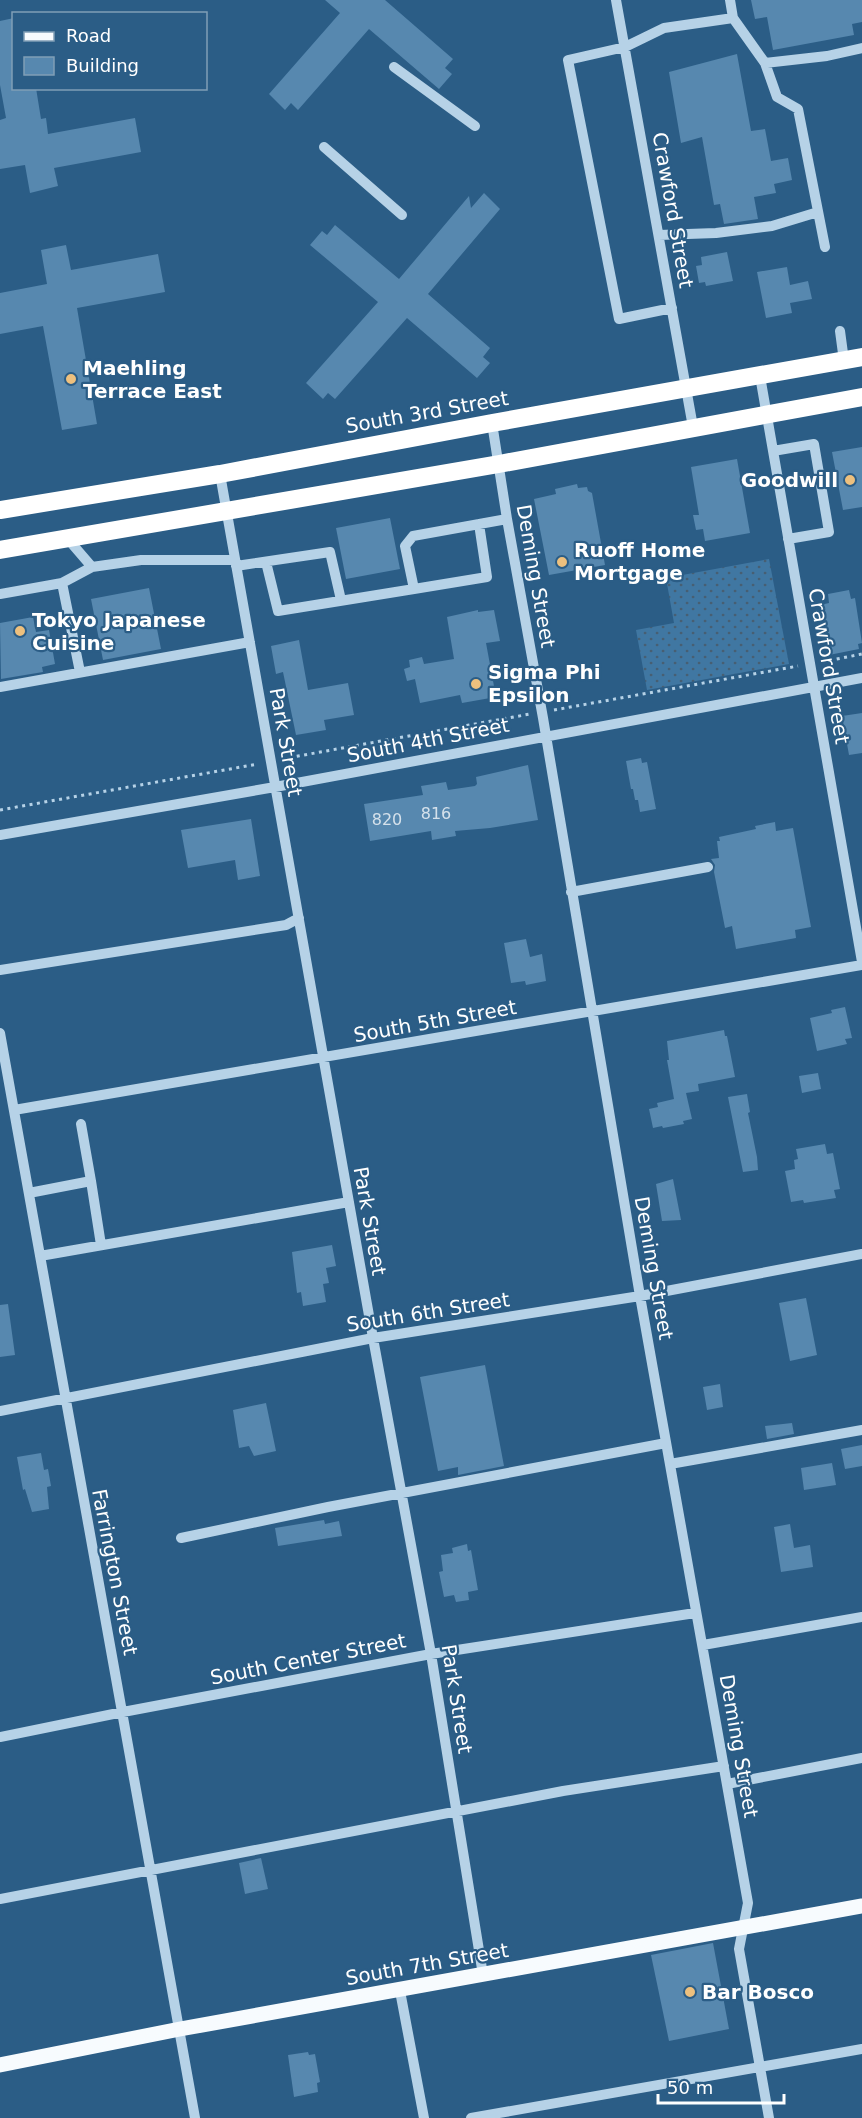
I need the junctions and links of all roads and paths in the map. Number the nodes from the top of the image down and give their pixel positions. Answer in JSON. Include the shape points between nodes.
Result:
{"nodes":[{"id":1,"x":616,"y":0,"type":"edge"},
{"id":2,"x":730,"y":0,"type":"edge"},
{"id":3,"x":733,"y":18,"type":"junction"},
{"id":4,"x":625,"y":47,"type":"junction"},
{"id":5,"x":862,"y":48,"type":"edge"},
{"id":6,"x":765,"y":63,"type":"junction"},
{"id":7,"x":394,"y":67,"type":"dead end"},
{"id":8,"x":475,"y":126,"type":"dead end"},
{"id":9,"x":324,"y":147,"type":"dead end"},
{"id":10,"x":818,"y":212,"type":"junction"},
{"id":11,"x":402,"y":215,"type":"dead end"},
{"id":12,"x":659,"y":235,"type":"junction"},
{"id":13,"x":825,"y":247,"type":"dead end"},
{"id":14,"x":672,"y":308,"type":"junction"},
{"id":15,"x":840,"y":331,"type":"dead end"},
{"id":16,"x":853,"y":359,"type":"edge"},
{"id":17,"x":760,"y":376,"type":"junction"},
{"id":18,"x":687,"y":389,"type":"junction"},
{"id":19,"x":862,"y":397,"type":"edge"},
{"id":20,"x":766,"y":414,"type":"junction"},
{"id":21,"x":492,"y":423,"type":"junction"},
{"id":22,"x":693,"y":427,"type":"junction"},
{"id":23,"x":773,"y":451,"type":"junction"},
{"id":24,"x":499,"y":464,"type":"junction"},
{"id":25,"x":220,"y":474,"type":"junction"},
{"id":26,"x":0,"y":510,"type":"edge"},
{"id":27,"x":227,"y":512,"type":"junction"},
{"id":28,"x":507,"y":519,"type":"junction"},
{"id":29,"x":479,"y":524,"type":"junction"},
{"id":30,"x":67,"y":538,"type":"junction"},
{"id":31,"x":788,"y":539,"type":"junction"},
{"id":32,"x":0,"y":550,"type":"edge"},
{"id":33,"x":266,"y":562,"type":"junction"},
{"id":34,"x":235,"y":563,"type":"junction"},
{"id":35,"x":92,"y":567,"type":"junction"},
{"id":36,"x":62,"y":583,"type":"junction"},
{"id":37,"x":414,"y":590,"type":"junction"},
{"id":38,"x":0,"y":594,"type":"edge"},
{"id":39,"x":341,"y":600,"type":"junction"},
{"id":40,"x":250,"y":642,"type":"junction"},
{"id":41,"x":862,"y":654,"type":"edge"},
{"id":42,"x":810,"y":664,"type":"junction"},
{"id":43,"x":80,"y":672,"type":"junction"},
{"id":44,"x":862,"y":678,"type":"edge"},
{"id":45,"x":814,"y":686,"type":"junction"},
{"id":46,"x":0,"y":687,"type":"edge"},
{"id":47,"x":542,"y":712,"type":"junction"},
{"id":48,"x":546,"y":736,"type":"junction"},
{"id":49,"x":271,"y":761,"type":"junction"},
{"id":50,"x":275,"y":787,"type":"junction"},
{"id":51,"x":0,"y":810,"type":"edge"},
{"id":52,"x":0,"y":835,"type":"edge"},
{"id":53,"x":708,"y":867,"type":"dead end"},
{"id":54,"x":571,"y":892,"type":"junction"},
{"id":55,"x":298,"y":918,"type":"junction"},
{"id":56,"x":862,"y":963,"type":"edge"},
{"id":57,"x":0,"y":970,"type":"edge"},
{"id":58,"x":591,"y":1012,"type":"junction"},
{"id":59,"x":0,"y":1032,"type":"edge"},
{"id":60,"x":1,"y":1048,"type":"edge"},
{"id":61,"x":324,"y":1059,"type":"junction"},
{"id":62,"x":14,"y":1110,"type":"junction"},
{"id":63,"x":81,"y":1124,"type":"dead end"},
{"id":64,"x":91,"y":1181,"type":"junction"},
{"id":65,"x":29,"y":1193,"type":"junction"},
{"id":66,"x":349,"y":1202,"type":"junction"},
{"id":67,"x":101,"y":1245,"type":"junction"},
{"id":68,"x":862,"y":1254,"type":"edge"},
{"id":69,"x":40,"y":1256,"type":"junction"},
{"id":70,"x":640,"y":1296,"type":"junction"},
{"id":71,"x":373,"y":1338,"type":"junction"},
{"id":72,"x":65,"y":1399,"type":"junction"},
{"id":73,"x":0,"y":1411,"type":"edge"},
{"id":74,"x":862,"y":1430,"type":"edge"},
{"id":75,"x":666,"y":1443,"type":"junction"},
{"id":76,"x":670,"y":1464,"type":"junction"},
{"id":77,"x":401,"y":1494,"type":"junction"},
{"id":78,"x":181,"y":1538,"type":"dead end"},
{"id":79,"x":695,"y":1613,"type":"junction"},
{"id":80,"x":862,"y":1617,"type":"edge"},
{"id":81,"x":703,"y":1645,"type":"junction"},
{"id":82,"x":431,"y":1654,"type":"junction"},
{"id":83,"x":123,"y":1712,"type":"junction"},
{"id":84,"x":0,"y":1737,"type":"edge"},
{"id":85,"x":862,"y":1758,"type":"edge"},
{"id":86,"x":724,"y":1766,"type":"junction"},
{"id":87,"x":727,"y":1784,"type":"junction"},
{"id":88,"x":457,"y":1812,"type":"junction"},
{"id":89,"x":152,"y":1870,"type":"junction"},
{"id":90,"x":0,"y":1899,"type":"edge"},
{"id":91,"x":862,"y":1906,"type":"edge"},
{"id":92,"x":744,"y":1927,"type":"junction"},
{"id":93,"x":483,"y":1975,"type":"junction"},
{"id":94,"x":400,"y":1990,"type":"junction"},
{"id":95,"x":180,"y":2029,"type":"junction"},
{"id":96,"x":862,"y":2049,"type":"edge"},
{"id":97,"x":0,"y":2065,"type":"edge"},
{"id":98,"x":760,"y":2066,"type":"junction"},
{"id":99,"x":195,"y":2118,"type":"edge"},
{"id":100,"x":424,"y":2118,"type":"edge"},
{"id":101,"x":471,"y":2118,"type":"edge"},
{"id":102,"x":769,"y":2118,"type":"edge"}],
"edges":[{"from":1,"to":4,"type":"street","name":"Crawford Street"},
{"from":2,"to":3,"type":"street"},
{"from":3,"to":4,"type":"street","via":[[664,27]]},
{"from":3,"to":6,"type":"street"},
{"from":4,"to":12,"type":"street","name":"Crawford Street"},
{"from":4,"to":14,"type":"street","via":[[568,60],[619,319]]},
{"from":5,"to":6,"type":"street"},
{"from":6,"to":10,"type":"street","via":[[777,97],[798,109]]},
{"from":7,"to":8,"type":"street"},
{"from":9,"to":11,"type":"street"},
{"from":10,"to":12,"type":"street","via":[[772,226]]},
{"from":10,"to":13,"type":"street"},
{"from":12,"to":14,"type":"street","name":"Crawford Street"},
{"from":14,"to":18,"type":"street","name":"Crawford Street"},
{"from":15,"to":16,"type":"street"},
{"from":16,"to":17,"type":"highway","name":"South 3rd Street"},
{"from":17,"to":18,"type":"highway","name":"South 3rd Street"},
{"from":17,"to":20,"type":"street","name":"Crawford Street"},
{"from":18,"to":21,"type":"highway","name":"South 3rd Street"},
{"from":18,"to":22,"type":"street","name":"Crawford Street"},
{"from":19,"to":20,"type":"highway"},
{"from":20,"to":22,"type":"highway"},
{"from":20,"to":23,"type":"street","name":"Crawford Street"},
{"from":21,"to":24,"type":"street","name":"Deming Street"},
{"from":21,"to":25,"type":"highway","name":"South 3rd Street"},
{"from":22,"to":24,"type":"highway"},
{"from":23,"to":31,"type":"street","name":"Crawford Street"},
{"from":23,"to":31,"type":"street","via":[[814,444],[829,532]]},
{"from":24,"to":27,"type":"highway"},
{"from":24,"to":28,"type":"street","name":"Deming Street"},
{"from":25,"to":26,"type":"highway","name":"South 3rd Street"},
{"from":25,"to":27,"type":"street","name":"Park Street"},
{"from":27,"to":30,"type":"highway"},
{"from":27,"to":34,"type":"street","name":"Park Street"},
{"from":28,"to":29,"type":"street"},
{"from":28,"to":47,"type":"street","name":"Deming Street"},
{"from":29,"to":37,"type":"street","via":[[413,536],[405,546]]},
{"from":29,"to":37,"type":"street","via":[[488,577]]},
{"from":30,"to":32,"type":"highway"},
{"from":30,"to":35,"type":"street"},
{"from":31,"to":42,"type":"street","name":"Crawford Street"},
{"from":33,"to":34,"type":"street"},
{"from":33,"to":39,"type":"street","via":[[330,552]]},
{"from":33,"to":39,"type":"street","via":[[278,611]]},
{"from":34,"to":35,"type":"street","via":[[141,560]]},
{"from":34,"to":40,"type":"street","name":"Park Street"},
{"from":35,"to":36,"type":"street"},
{"from":36,"to":38,"type":"street"},
{"from":36,"to":43,"type":"street"},
{"from":37,"to":39,"type":"street"},
{"from":40,"to":43,"type":"street"},
{"from":40,"to":49,"type":"street","name":"Park Street"},
{"from":41,"to":42,"type":"path"},
{"from":42,"to":45,"type":"street","name":"Crawford Street"},
{"from":42,"to":47,"type":"path"},
{"from":43,"to":46,"type":"street"},
{"from":44,"to":45,"type":"street","name":"South 4th Street"},
{"from":45,"to":48,"type":"street","name":"South 4th Street"},
{"from":45,"to":56,"type":"street","name":"Crawford Street"},
{"from":47,"to":48,"type":"street","name":"Deming Street"},
{"from":47,"to":49,"type":"path"},
{"from":48,"to":50,"type":"street","name":"South 4th Street"},
{"from":48,"to":54,"type":"street","name":"Deming Street"},
{"from":49,"to":50,"type":"street","name":"Park Street"},
{"from":49,"to":51,"type":"path"},
{"from":50,"to":52,"type":"street","name":"South 4th Street"},
{"from":50,"to":55,"type":"street","name":"Park Street"},
{"from":53,"to":54,"type":"street"},
{"from":54,"to":58,"type":"street","name":"Deming Street"},
{"from":55,"to":57,"type":"street","via":[[285,925]]},
{"from":55,"to":61,"type":"street","name":"Park Street"},
{"from":56,"to":58,"type":"street","name":"South 5th Street"},
{"from":58,"to":61,"type":"street","name":"South 5th Street"},
{"from":58,"to":70,"type":"street","name":"Deming Street"},
{"from":59,"to":60,"type":"street","name":"Farrington Street"},
{"from":60,"to":62,"type":"street","name":"Farrington Street"},
{"from":61,"to":62,"type":"street","name":"South 5th Street"},
{"from":61,"to":66,"type":"street","name":"Park Street"},
{"from":62,"to":65,"type":"street","name":"Farrington Street"},
{"from":63,"to":64,"type":"street"},
{"from":64,"to":65,"type":"street"},
{"from":64,"to":67,"type":"street"},
{"from":65,"to":69,"type":"street","name":"Farrington Street"},
{"from":66,"to":67,"type":"street"},
{"from":66,"to":71,"type":"street","name":"Park Street"},
{"from":67,"to":69,"type":"street"},
{"from":68,"to":70,"type":"street","name":"South 6th Street"},
{"from":69,"to":72,"type":"street","name":"Farrington Street"},
{"from":70,"to":71,"type":"street","name":"South 6th Street"},
{"from":70,"to":75,"type":"street","name":"Deming Street"},
{"from":71,"to":72,"type":"street","name":"South 6th Street"},
{"from":71,"to":77,"type":"street","name":"Park Street"},
{"from":72,"to":73,"type":"street","name":"South 6th Street"},
{"from":72,"to":83,"type":"street","name":"Farrington Street"},
{"from":74,"to":76,"type":"street"},
{"from":75,"to":76,"type":"street","name":"Deming Street"},
{"from":75,"to":77,"type":"street"},
{"from":76,"to":79,"type":"street","name":"Deming Street"},
{"from":77,"to":78,"type":"street"},
{"from":77,"to":82,"type":"street","name":"Park Street"},
{"from":79,"to":81,"type":"street","name":"Deming Street"},
{"from":79,"to":82,"type":"street","name":"South Center Street"},
{"from":80,"to":81,"type":"street"},
{"from":81,"to":86,"type":"street","name":"Deming Street"},
{"from":82,"to":83,"type":"street","name":"South Center Street"},
{"from":82,"to":88,"type":"street","name":"Park Street"},
{"from":83,"to":84,"type":"street","name":"South Center Street"},
{"from":83,"to":89,"type":"street","name":"Farrington Street"},
{"from":85,"to":87,"type":"street"},
{"from":86,"to":87,"type":"street","name":"Deming Street"},
{"from":86,"to":88,"type":"street"},
{"from":87,"to":92,"type":"street","name":"Deming Street","via":[[748,1903]]},
{"from":88,"to":89,"type":"street"},
{"from":88,"to":93,"type":"street","name":"Park Street"},
{"from":89,"to":90,"type":"street"},
{"from":89,"to":95,"type":"street","name":"Farrington Street"},
{"from":91,"to":92,"type":"main road","name":"South 7th Street"},
{"from":92,"to":93,"type":"main road","name":"South 7th Street"},
{"from":92,"to":98,"type":"street","name":"Deming Street","via":[[739,1948]]},
{"from":93,"to":94,"type":"main road","name":"South 7th Street"},
{"from":94,"to":95,"type":"main road","name":"South 7th Street"},
{"from":94,"to":100,"type":"street"},
{"from":95,"to":97,"type":"main road","name":"South 7th Street"},
{"from":95,"to":99,"type":"street","name":"Farrington Street"},
{"from":96,"to":98,"type":"street"},
{"from":98,"to":101,"type":"street"},
{"from":98,"to":102,"type":"street","name":"Deming Street"}]}
